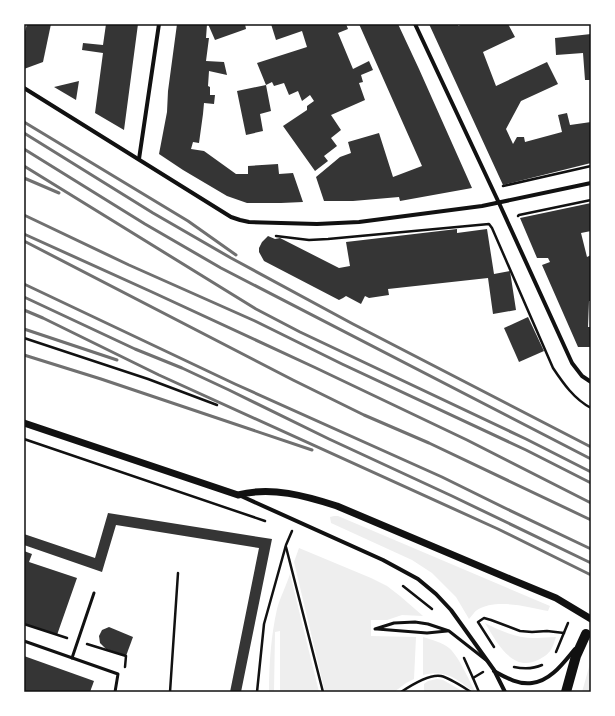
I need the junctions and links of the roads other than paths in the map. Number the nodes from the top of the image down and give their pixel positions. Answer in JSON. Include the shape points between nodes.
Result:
{"nodes":[{"id":1,"x":158,"y":24,"type":"edge"},
{"id":2,"x":415,"y":24,"type":"edge"},
{"id":3,"x":24,"y":88,"type":"edge"},
{"id":4,"x":139,"y":159,"type":"junction"},
{"id":5,"x":591,"y":183,"type":"edge"},
{"id":6,"x":499,"y":203,"type":"junction"},
{"id":7,"x":591,"y":382,"type":"edge"},
{"id":8,"x":24,"y":423,"type":"edge"},
{"id":9,"x":238,"y":495,"type":"junction"},
{"id":10,"x":94,"y":593,"type":"dead end"},
{"id":11,"x":591,"y":619,"type":"edge"},
{"id":12,"x":449,"y":631,"type":"junction"},
{"id":13,"x":586,"y":634,"type":"joint"},
{"id":14,"x":24,"y":641,"type":"edge"},
{"id":15,"x":72,"y":658,"type":"junction"},
{"id":16,"x":487,"y":661,"type":"junction"},
{"id":17,"x":494,"y":670,"type":"junction"},
{"id":18,"x":115,"y":692,"type":"edge"},
{"id":19,"x":505,"y":692,"type":"edge"},
{"id":20,"x":566,"y":692,"type":"edge"}],
"edges":[{"from":1,"to":4,"type":"street"},
{"from":2,"to":6,"type":"street"},
{"from":3,"to":4,"type":"street"},
{"from":4,"to":6,"type":"street","via":[[231,217],[249,222],[359,222]]},
{"from":5,"to":6,"type":"street"},
{"from":6,"to":7,"type":"street","via":[[572,363],[582,376]]},
{"from":8,"to":9,"type":"street"},
{"from":9,"to":11,"type":"street","via":[[254,492],[286,493],[336,506],[556,598]]},
{"from":9,"to":16,"type":"street","via":[[415,577],[451,610]]},
{"from":10,"to":15,"type":"lane"},
{"from":12,"to":12,"type":"lane","via":[[415,622],[394,623],[375,629],[427,633]]},
{"from":12,"to":16,"type":"lane"},
{"from":13,"to":17,"type":"street","via":[[564,662],[540,681],[515,681]]},
{"from":13,"to":20,"type":"main road","via":[[576,656]]},
{"from":14,"to":15,"type":"lane"},
{"from":15,"to":18,"type":"lane","via":[[118,674]]},
{"from":16,"to":17,"type":"street"},
{"from":17,"to":19,"type":"street"}]}
